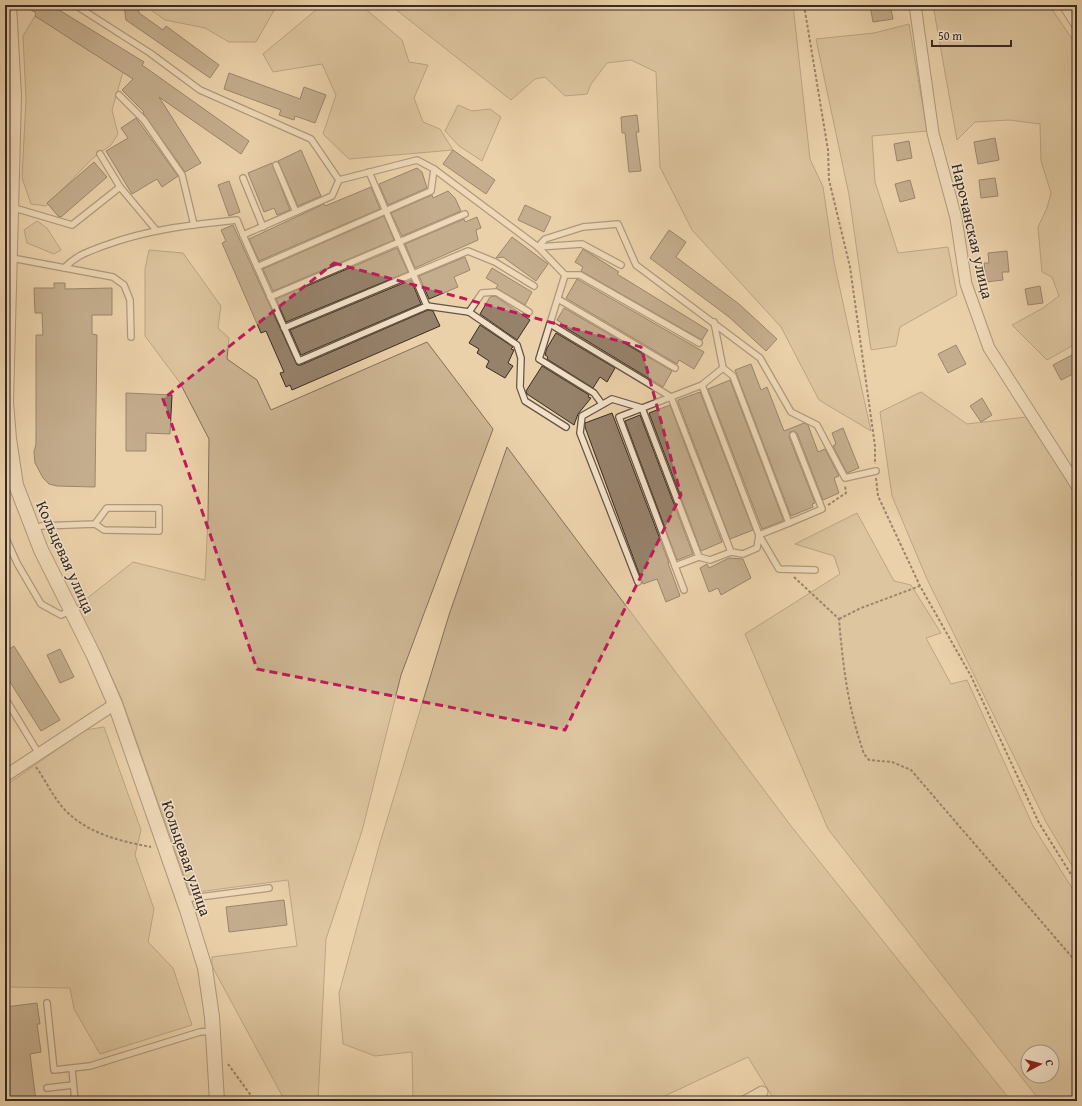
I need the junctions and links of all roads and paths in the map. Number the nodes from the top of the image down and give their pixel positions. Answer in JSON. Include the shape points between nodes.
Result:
{"nodes":[{"id":1,"x":9,"y":5,"type":"edge"},
{"id":2,"x":75,"y":5,"type":"edge"},
{"id":3,"x":804,"y":5,"type":"edge"},
{"id":4,"x":915,"y":5,"type":"edge"},
{"id":5,"x":1065,"y":5,"type":"edge"},
{"id":6,"x":1077,"y":24,"type":"edge"},
{"id":7,"x":119,"y":96,"type":"dead end"},
{"id":8,"x":100,"y":154,"type":"dead end"},
{"id":9,"x":8,"y":162,"type":"edge"},
{"id":10,"x":276,"y":165,"type":"dead end"},
{"id":11,"x":434,"y":169,"type":"junction"},
{"id":12,"x":369,"y":172,"type":"junction"},
{"id":13,"x":243,"y":178,"type":"dead end"},
{"id":14,"x":339,"y":180,"type":"junction"},
{"id":15,"x":120,"y":187,"type":"junction"},
{"id":16,"x":11,"y":207,"type":"junction"},
{"id":17,"x":386,"y":210,"type":"junction"},
{"id":18,"x":296,"y":212,"type":"junction"},
{"id":19,"x":465,"y":214,"type":"dead end"},
{"id":20,"x":194,"y":225,"type":"junction"},
{"id":21,"x":263,"y":227,"type":"junction"},
{"id":22,"x":156,"y":230,"type":"junction"},
{"id":23,"x":243,"y":236,"type":"junction"},
{"id":24,"x":400,"y":242,"type":"junction"},
{"id":25,"x":538,"y":247,"type":"junction"},
{"id":26,"x":7,"y":259,"type":"edge"},
{"id":27,"x":621,"y":265,"type":"dead end"},
{"id":28,"x":257,"y":267,"type":"junction"},
{"id":29,"x":64,"y":268,"type":"junction"},
{"id":30,"x":413,"y":274,"type":"junction"},
{"id":31,"x":565,"y":276,"type":"junction"},
{"id":32,"x":534,"y":286,"type":"dead end"},
{"id":33,"x":270,"y":297,"type":"junction"},
{"id":34,"x":558,"y":300,"type":"junction"},
{"id":35,"x":427,"y":306,"type":"junction"},
{"id":36,"x":468,"y":312,"type":"junction"},
{"id":37,"x":529,"y":312,"type":"dead end"},
{"id":38,"x":714,"y":322,"type":"junction"},
{"id":39,"x":550,"y":324,"type":"junction"},
{"id":40,"x":284,"y":328,"type":"junction"},
{"id":41,"x":131,"y":337,"type":"dead end"},
{"id":42,"x":698,"y":343,"type":"dead end"},
{"id":43,"x":675,"y":368,"type":"dead end"},
{"id":44,"x":723,"y":368,"type":"junction"},
{"id":45,"x":702,"y":385,"type":"junction"},
{"id":46,"x":671,"y":397,"type":"junction"},
{"id":47,"x":602,"y":404,"type":"junction"},
{"id":48,"x":642,"y":408,"type":"junction"},
{"id":49,"x":566,"y":427,"type":"dead end"},
{"id":50,"x":793,"y":435,"type":"dead end"},
{"id":51,"x":7,"y":439,"type":"edge"},
{"id":52,"x":876,"y":471,"type":"junction"},
{"id":53,"x":845,"y":478,"type":"junction"},
{"id":54,"x":1077,"y":486,"type":"edge"},
{"id":55,"x":11,"y":487,"type":"edge"},
{"id":56,"x":822,"y":509,"type":"junction"},
{"id":57,"x":789,"y":523,"type":"junction"},
{"id":58,"x":95,"y":524,"type":"junction"},
{"id":59,"x":33,"y":530,"type":"junction"},
{"id":60,"x":760,"y":535,"type":"junction"},
{"id":61,"x":5,"y":536,"type":"edge"},
{"id":62,"x":730,"y":552,"type":"junction"},
{"id":63,"x":699,"y":557,"type":"junction"},
{"id":64,"x":675,"y":566,"type":"junction"},
{"id":65,"x":786,"y":569,"type":"junction"},
{"id":66,"x":815,"y":570,"type":"dead end"},
{"id":67,"x":638,"y":582,"type":"dead end"},
{"id":68,"x":920,"y":586,"type":"junction"},
{"id":69,"x":684,"y":590,"type":"dead end"},
{"id":70,"x":70,"y":611,"type":"junction"},
{"id":71,"x":839,"y":619,"type":"junction"},
{"id":72,"x":5,"y":698,"type":"edge"},
{"id":73,"x":116,"y":704,"type":"junction"},
{"id":74,"x":35,"y":757,"type":"junction"},
{"id":75,"x":5,"y":776,"type":"edge"},
{"id":76,"x":151,"y":846,"type":"dead end"},
{"id":77,"x":1077,"y":884,"type":"edge"},
{"id":78,"x":269,"y":888,"type":"dead end"},
{"id":79,"x":184,"y":899,"type":"junction"},
{"id":80,"x":1077,"y":963,"type":"edge"},
{"id":81,"x":47,"y":1003,"type":"dead end"},
{"id":82,"x":213,"y":1030,"type":"junction"},
{"id":83,"x":227,"y":1064,"type":"dead end"},
{"id":84,"x":72,"y":1069,"type":"junction"},
{"id":85,"x":74,"y":1085,"type":"junction"},
{"id":86,"x":47,"y":1088,"type":"dead end"},
{"id":87,"x":762,"y":1092,"type":"dead end"},
{"id":88,"x":75,"y":1101,"type":"edge"},
{"id":89,"x":217,"y":1101,"type":"edge"},
{"id":90,"x":255,"y":1101,"type":"edge"},
{"id":91,"x":746,"y":1101,"type":"edge"}],
"edges":[{"from":1,"to":9,"type":"street","name":"Кольцевая улица","via":[[14,96]]},
{"from":2,"to":14,"type":"lane","via":[[150,53],[200,90],[311,139]]},
{"from":3,"to":52,"type":"path","via":[[828,150],[829,180],[850,267],[875,446]]},
{"from":4,"to":54,"type":"street","name":"Нарочанская улица","via":[[933,133],[956,218],[966,284],[989,348]]},
{"from":5,"to":6,"type":"street"},
{"from":7,"to":20,"type":"lane","via":[[144,120],[182,175]]},
{"from":8,"to":15,"type":"lane"},
{"from":9,"to":16,"type":"street","name":"Кольцевая улица"},
{"from":10,"to":18,"type":"lane"},
{"from":11,"to":12,"type":"lane","via":[[417,160]]},
{"from":11,"to":17,"type":"lane","via":[[431,191]]},
{"from":11,"to":25,"type":"lane"},
{"from":12,"to":14,"type":"lane"},
{"from":12,"to":17,"type":"lane"},
{"from":13,"to":21,"type":"lane"},
{"from":14,"to":18,"type":"lane","via":[[332,196]]},
{"from":15,"to":16,"type":"lane","via":[[72,225]]},
{"from":15,"to":22,"type":"lane"},
{"from":16,"to":26,"type":"street","name":"Кольцевая улица"},
{"from":17,"to":24,"type":"lane"},
{"from":17,"to":28,"type":"lane"},
{"from":18,"to":21,"type":"lane"},
{"from":19,"to":24,"type":"lane"},
{"from":20,"to":22,"type":"lane"},
{"from":20,"to":23,"type":"lane","via":[[237,220]]},
{"from":21,"to":23,"type":"lane"},
{"from":22,"to":29,"type":"lane","via":[[131,236],[76,256]]},
{"from":23,"to":28,"type":"lane"},
{"from":24,"to":30,"type":"lane"},
{"from":24,"to":33,"type":"lane"},
{"from":25,"to":27,"type":"lane","via":[[582,244]]},
{"from":25,"to":31,"type":"lane"},
{"from":25,"to":38,"type":"lane","via":[[545,238],[583,227],[618,224],[636,265]]},
{"from":26,"to":29,"type":"lane"},
{"from":26,"to":51,"type":"street","name":"Кольцевая улица"},
{"from":28,"to":33,"type":"lane"},
{"from":29,"to":41,"type":"lane","via":[[113,277],[124,285],[130,300]]},
{"from":30,"to":32,"type":"lane","via":[[468,251],[495,262]]},
{"from":30,"to":35,"type":"lane"},
{"from":30,"to":40,"type":"lane"},
{"from":31,"to":34,"type":"lane"},
{"from":31,"to":42,"type":"lane","via":[[580,275]]},
{"from":33,"to":40,"type":"lane"},
{"from":34,"to":39,"type":"lane"},
{"from":34,"to":43,"type":"lane"},
{"from":35,"to":36,"type":"lane"},
{"from":35,"to":40,"type":"lane","via":[[299,361]]},
{"from":36,"to":37,"type":"lane","via":[[482,293],[496,292]]},
{"from":36,"to":49,"type":"lane","via":[[517,345],[521,358],[520,387],[525,401]]},
{"from":38,"to":44,"type":"lane"},
{"from":38,"to":53,"type":"lane","via":[[760,358],[791,412],[817,425]]},
{"from":39,"to":46,"type":"lane"},
{"from":39,"to":47,"type":"lane","via":[[539,359],[594,393]]},
{"from":44,"to":45,"type":"lane"},
{"from":44,"to":57,"type":"lane","via":[[733,376]]},
{"from":45,"to":46,"type":"lane"},
{"from":45,"to":60,"type":"lane"},
{"from":46,"to":48,"type":"lane"},
{"from":46,"to":62,"type":"lane"},
{"from":47,"to":48,"type":"lane","via":[[612,399]]},
{"from":47,"to":67,"type":"lane","via":[[582,416],[580,433]]},
{"from":48,"to":63,"type":"lane"},
{"from":48,"to":64,"type":"lane","via":[[619,417]]},
{"from":50,"to":56,"type":"lane"},
{"from":51,"to":55,"type":"street","name":"Кольцевая улица"},
{"from":52,"to":53,"type":"lane"},
{"from":52,"to":68,"type":"path","via":[[878,496]]},
{"from":53,"to":56,"type":"path","via":[[846,494]]},
{"from":55,"to":59,"type":"street","name":"Кольцевая улица"},
{"from":56,"to":57,"type":"lane"},
{"from":57,"to":60,"type":"lane"},
{"from":58,"to":58,"type":"lane","via":[[107,508],[159,508],[159,531],[104,530]]},
{"from":58,"to":59,"type":"lane","via":[[41,526]]},
{"from":59,"to":70,"type":"street","name":"Кольцевая улица"},
{"from":60,"to":62,"type":"lane","via":[[757,548],[743,554]]},
{"from":60,"to":65,"type":"lane","via":[[779,569]]},
{"from":61,"to":70,"type":"lane","via":[[17,563],[41,604],[61,616]]},
{"from":62,"to":63,"type":"lane","via":[[710,560]]},
{"from":63,"to":64,"type":"lane"},
{"from":64,"to":69,"type":"lane"},
{"from":65,"to":66,"type":"lane"},
{"from":65,"to":71,"type":"path"},
{"from":68,"to":71,"type":"path"},
{"from":68,"to":77,"type":"path","via":[[971,676],[1039,823]]},
{"from":70,"to":73,"type":"street","name":"Кольцевая улица"},
{"from":71,"to":80,"type":"path","via":[[843,675],[864,754],[869,760],[892,762],[911,770]]},
{"from":72,"to":74,"type":"lane"},
{"from":73,"to":74,"type":"street"},
{"from":73,"to":79,"type":"street","name":"Кольцевая улица"},
{"from":74,"to":75,"type":"street"},
{"from":74,"to":76,"type":"path","via":[[66,810],[84,826],[120,841]]},
{"from":78,"to":79,"type":"lane"},
{"from":79,"to":82,"type":"street","name":"Кольцевая улица","via":[[205,968]]},
{"from":81,"to":84,"type":"lane","via":[[54,1070]]},
{"from":82,"to":84,"type":"lane"},
{"from":82,"to":89,"type":"street","name":"Кольцевая улица"},
{"from":83,"to":90,"type":"path"},
{"from":84,"to":85,"type":"lane"},
{"from":85,"to":86,"type":"lane"},
{"from":85,"to":88,"type":"lane"},
{"from":87,"to":91,"type":"street"}]}
